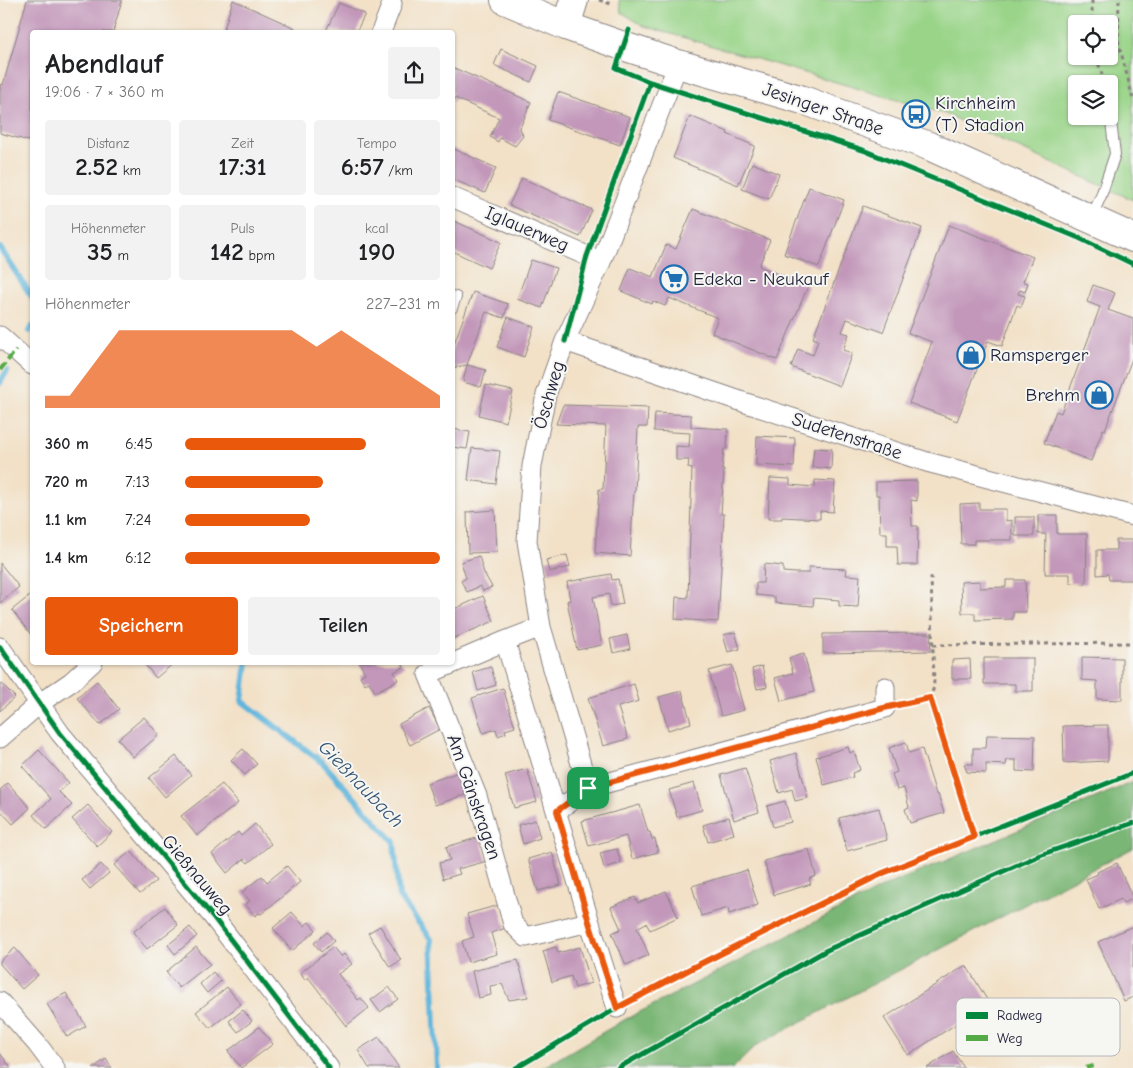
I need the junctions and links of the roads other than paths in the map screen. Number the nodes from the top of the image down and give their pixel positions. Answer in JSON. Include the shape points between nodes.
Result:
{"nodes":[{"id":1,"x":505,"y":0,"type":"edge"},
{"id":2,"x":574,"y":0,"type":"edge"},
{"id":3,"x":392,"y":4,"type":"dead end"},
{"id":4,"x":566,"y":26,"type":"junction"},
{"id":5,"x":382,"y":30,"type":"edge"},
{"id":6,"x":678,"y":64,"type":"junction"},
{"id":7,"x":1111,"y":125,"type":"edge"},
{"id":8,"x":455,"y":198,"type":"edge"},
{"id":9,"x":1091,"y":219,"type":"junction"},
{"id":10,"x":1133,"y":238,"type":"edge"},
{"id":11,"x":600,"y":262,"type":"junction"},
{"id":12,"x":0,"y":336,"type":"edge"},
{"id":13,"x":565,"y":341,"type":"junction"},
{"id":14,"x":30,"y":363,"type":"edge"},
{"id":15,"x":1133,"y":516,"type":"edge"},
{"id":16,"x":541,"y":627,"type":"junction"},
{"id":17,"x":506,"y":641,"type":"junction"},
{"id":18,"x":0,"y":647,"type":"edge"},
{"id":19,"x":455,"y":663,"type":"edge"},
{"id":20,"x":90,"y":665,"type":"edge"},
{"id":21,"x":449,"y":665,"type":"edge"},
{"id":22,"x":885,"y":687,"type":"dead end"},
{"id":23,"x":40,"y":703,"type":"junction"},
{"id":24,"x":0,"y":738,"type":"edge"},
{"id":25,"x":588,"y":788,"type":"junction"},
{"id":26,"x":557,"y":811,"type":"junction"},
{"id":27,"x":589,"y":922,"type":"junction"},
{"id":28,"x":0,"y":1002,"type":"edge"},
{"id":29,"x":617,"y":1008,"type":"road end"},
{"id":30,"x":55,"y":1068,"type":"edge"},
{"id":31,"x":329,"y":1068,"type":"edge"}],
"edges":[{"from":1,"to":4,"type":"main road","name":"Jesinger Straße"},
{"from":2,"to":4,"type":"main road"},
{"from":3,"to":5,"type":"street"},
{"from":4,"to":6,"type":"main road","name":"Jesinger Straße"},
{"from":6,"to":9,"type":"main road","name":"Jesinger Straße","via":[[803,100],[928,146]]},
{"from":6,"to":11,"type":"street","name":"Öschweg"},
{"from":7,"to":9,"type":"lane","via":[[1115,154]]},
{"from":8,"to":11,"type":"street","name":"Iglauerweg"},
{"from":9,"to":10,"type":"main road","name":"Jesinger Straße"},
{"from":11,"to":13,"type":"street","name":"Öschweg"},
{"from":12,"to":14,"type":"street"},
{"from":13,"to":15,"type":"street","name":"Sudetenstraße","via":[[927,462]]},
{"from":13,"to":16,"type":"street","name":"Öschweg","via":[[546,395],[532,466],[527,541]]},
{"from":16,"to":17,"type":"street"},
{"from":16,"to":25,"type":"street","name":"Öschweg"},
{"from":17,"to":19,"type":"street","name":"Am Gänskragen"},
{"from":17,"to":26,"type":"street"},
{"from":18,"to":23,"type":"street","name":"Gießnauweg"},
{"from":20,"to":23,"type":"street"},
{"from":21,"to":27,"type":"street","name":"Am Gänskragen","via":[[428,674],[477,796],[513,924],[526,937]]},
{"from":22,"to":25,"type":"street","via":[[884,708]]},
{"from":23,"to":24,"type":"street"},
{"from":23,"to":31,"type":"street","name":"Gießnauweg","via":[[60,733],[214,918]]},
{"from":25,"to":26,"type":"street"},
{"from":26,"to":27,"type":"street"},
{"from":27,"to":29,"type":"street"},
{"from":28,"to":30,"type":"street"}]}
